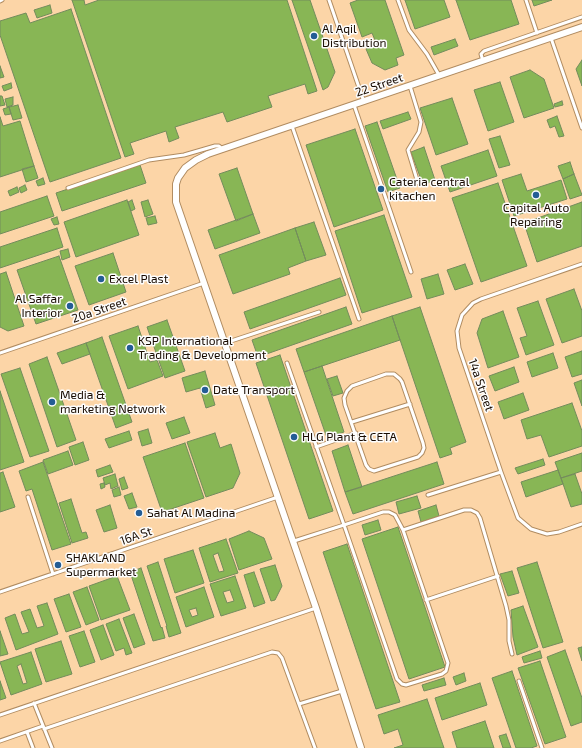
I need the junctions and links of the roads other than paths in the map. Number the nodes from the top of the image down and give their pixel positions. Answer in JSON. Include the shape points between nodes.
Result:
{"nodes":[{"id":1,"x":329,"y":0,"type":"edge"},
{"id":2,"x":398,"y":0,"type":"edge"},
{"id":3,"x":526,"y":0,"type":"edge"},
{"id":4,"x":582,"y":17,"type":"edge"},
{"id":5,"x":582,"y":27,"type":"edge"},
{"id":6,"x":537,"y":33,"type":"junction"},
{"id":7,"x":551,"y":38,"type":"junction"},
{"id":8,"x":483,"y":61,"type":"junction"},
{"id":9,"x":439,"y":76,"type":"junction"},
{"id":10,"x":410,"y":86,"type":"junction"},
{"id":11,"x":364,"y":102,"type":"junction"},
{"id":12,"x":354,"y":105,"type":"junction"},
{"id":13,"x":292,"y":126,"type":"junction"},
{"id":14,"x":582,"y":128,"type":"edge"},
{"id":15,"x":222,"y":149,"type":"junction"},
{"id":16,"x":418,"y":183,"type":"dead end"},
{"id":17,"x":68,"y":188,"type":"dead end"},
{"id":18,"x":582,"y":264,"type":"edge"},
{"id":19,"x":411,"y":272,"type":"dead end"},
{"id":20,"x":204,"y":283,"type":"junction"},
{"id":21,"x":319,"y":312,"type":"dead end"},
{"id":22,"x":359,"y":319,"type":"dead end"},
{"id":23,"x":225,"y":343,"type":"junction"},
{"id":24,"x":0,"y":353,"type":"edge"},
{"id":25,"x":287,"y":363,"type":"dead end"},
{"id":26,"x":410,"y":404,"type":"junction"},
{"id":27,"x":352,"y":422,"type":"junction"},
{"id":28,"x":356,"y":433,"type":"junction"},
{"id":29,"x":316,"y":447,"type":"junction"},
{"id":30,"x":501,"y":472,"type":"junction"},
{"id":31,"x":428,"y":495,"type":"dead end"},
{"id":32,"x":28,"y":497,"type":"dead end"},
{"id":33,"x":278,"y":497,"type":"junction"},
{"id":34,"x":582,"y":524,"type":"edge"},
{"id":35,"x":344,"y":525,"type":"junction"},
{"id":36,"x":403,"y":530,"type":"junction"},
{"id":37,"x":292,"y":542,"type":"junction"},
{"id":38,"x":53,"y":574,"type":"junction"},
{"id":39,"x":498,"y":576,"type":"junction"},
{"id":40,"x":0,"y":592,"type":"edge"},
{"id":41,"x":426,"y":600,"type":"junction"},
{"id":42,"x":316,"y":608,"type":"junction"},
{"id":43,"x":512,"y":654,"type":"dead end"},
{"id":44,"x":519,"y":681,"type":"dead end"},
{"id":45,"x":342,"y":691,"type":"junction"},
{"id":46,"x":34,"y":703,"type":"junction"},
{"id":47,"x":299,"y":704,"type":"junction"},
{"id":48,"x":0,"y":714,"type":"edge"},
{"id":49,"x":44,"y":727,"type":"junction"},
{"id":50,"x":27,"y":732,"type":"junction"},
{"id":51,"x":0,"y":741,"type":"edge"},
{"id":52,"x":33,"y":748,"type":"edge"},
{"id":53,"x":52,"y":748,"type":"edge"},
{"id":54,"x":315,"y":748,"type":"edge"},
{"id":55,"x":361,"y":748,"type":"edge"},
{"id":56,"x":542,"y":748,"type":"edge"}],
"edges":[{"from":1,"to":11,"type":"lane"},
{"from":2,"to":9,"type":"lane","via":[[409,30]]},
{"from":3,"to":6,"type":"lane"},
{"from":4,"to":6,"type":"lane"},
{"from":5,"to":7,"type":"street","name":"22 Street"},
{"from":6,"to":8,"type":"lane","via":[[484,51],[481,54]]},
{"from":7,"to":8,"type":"street","name":"22 Street"},
{"from":7,"to":14,"type":"lane"},
{"from":8,"to":9,"type":"street","name":"22 Street"},
{"from":9,"to":10,"type":"street","name":"22 Street"},
{"from":10,"to":11,"type":"street","name":"22 Street"},
{"from":10,"to":16,"type":"lane","via":[[421,122],[419,132],[408,150]]},
{"from":11,"to":12,"type":"street","name":"22 Street"},
{"from":12,"to":13,"type":"street","name":"22 Street"},
{"from":12,"to":19,"type":"lane"},
{"from":13,"to":15,"type":"street","name":"22 Street"},
{"from":13,"to":22,"type":"lane"},
{"from":15,"to":17,"type":"lane","via":[[215,146],[184,155],[154,158]]},
{"from":15,"to":20,"type":"street","name":"22 Street","via":[[202,156],[185,168],[176,184],[176,202]]},
{"from":18,"to":30,"type":"lane","name":"14a Street","via":[[481,299],[467,309],[458,323],[459,348]]},
{"from":20,"to":23,"type":"street"},
{"from":20,"to":24,"type":"lane","name":"20a Street"},
{"from":21,"to":23,"type":"lane"},
{"from":23,"to":33,"type":"street"},
{"from":25,"to":29,"type":"lane"},
{"from":26,"to":27,"type":"lane"},
{"from":26,"to":27,"type":"lane","via":[[400,379],[394,374],[386,374],[352,386],[347,391],[344,401]]},
{"from":26,"to":28,"type":"lane","via":[[424,446],[418,457],[371,470],[366,465]]},
{"from":27,"to":28,"type":"lane"},
{"from":28,"to":29,"type":"lane"},
{"from":29,"to":35,"type":"lane"},
{"from":30,"to":31,"type":"lane"},
{"from":30,"to":34,"type":"lane","name":"14a Street","via":[[516,513],[531,529],[553,533]]},
{"from":32,"to":38,"type":"lane"},
{"from":33,"to":37,"type":"street"},
{"from":33,"to":38,"type":"lane","name":"16A St"},
{"from":35,"to":36,"type":"lane","via":[[386,511],[397,517]]},
{"from":35,"to":37,"type":"lane"},
{"from":35,"to":41,"type":"lane","via":[[397,679],[404,685],[442,674],[448,668]]},
{"from":36,"to":39,"type":"lane","via":[[464,510],[474,511],[480,518]]},
{"from":36,"to":41,"type":"lane"},
{"from":37,"to":42,"type":"street"},
{"from":38,"to":40,"type":"lane","name":"16A St"},
{"from":39,"to":41,"type":"lane"},
{"from":39,"to":43,"type":"lane","via":[[508,613]]},
{"from":42,"to":45,"type":"street"},
{"from":42,"to":46,"type":"lane"},
{"from":44,"to":56,"type":"lane"},
{"from":45,"to":47,"type":"lane"},
{"from":45,"to":55,"type":"street"},
{"from":46,"to":48,"type":"lane"},
{"from":46,"to":49,"type":"lane"},
{"from":47,"to":49,"type":"lane","via":[[282,658],[278,653],[272,652]]},
{"from":47,"to":54,"type":"lane"},
{"from":49,"to":50,"type":"lane"},
{"from":49,"to":53,"type":"lane"},
{"from":50,"to":51,"type":"lane"},
{"from":50,"to":52,"type":"lane"}]}
